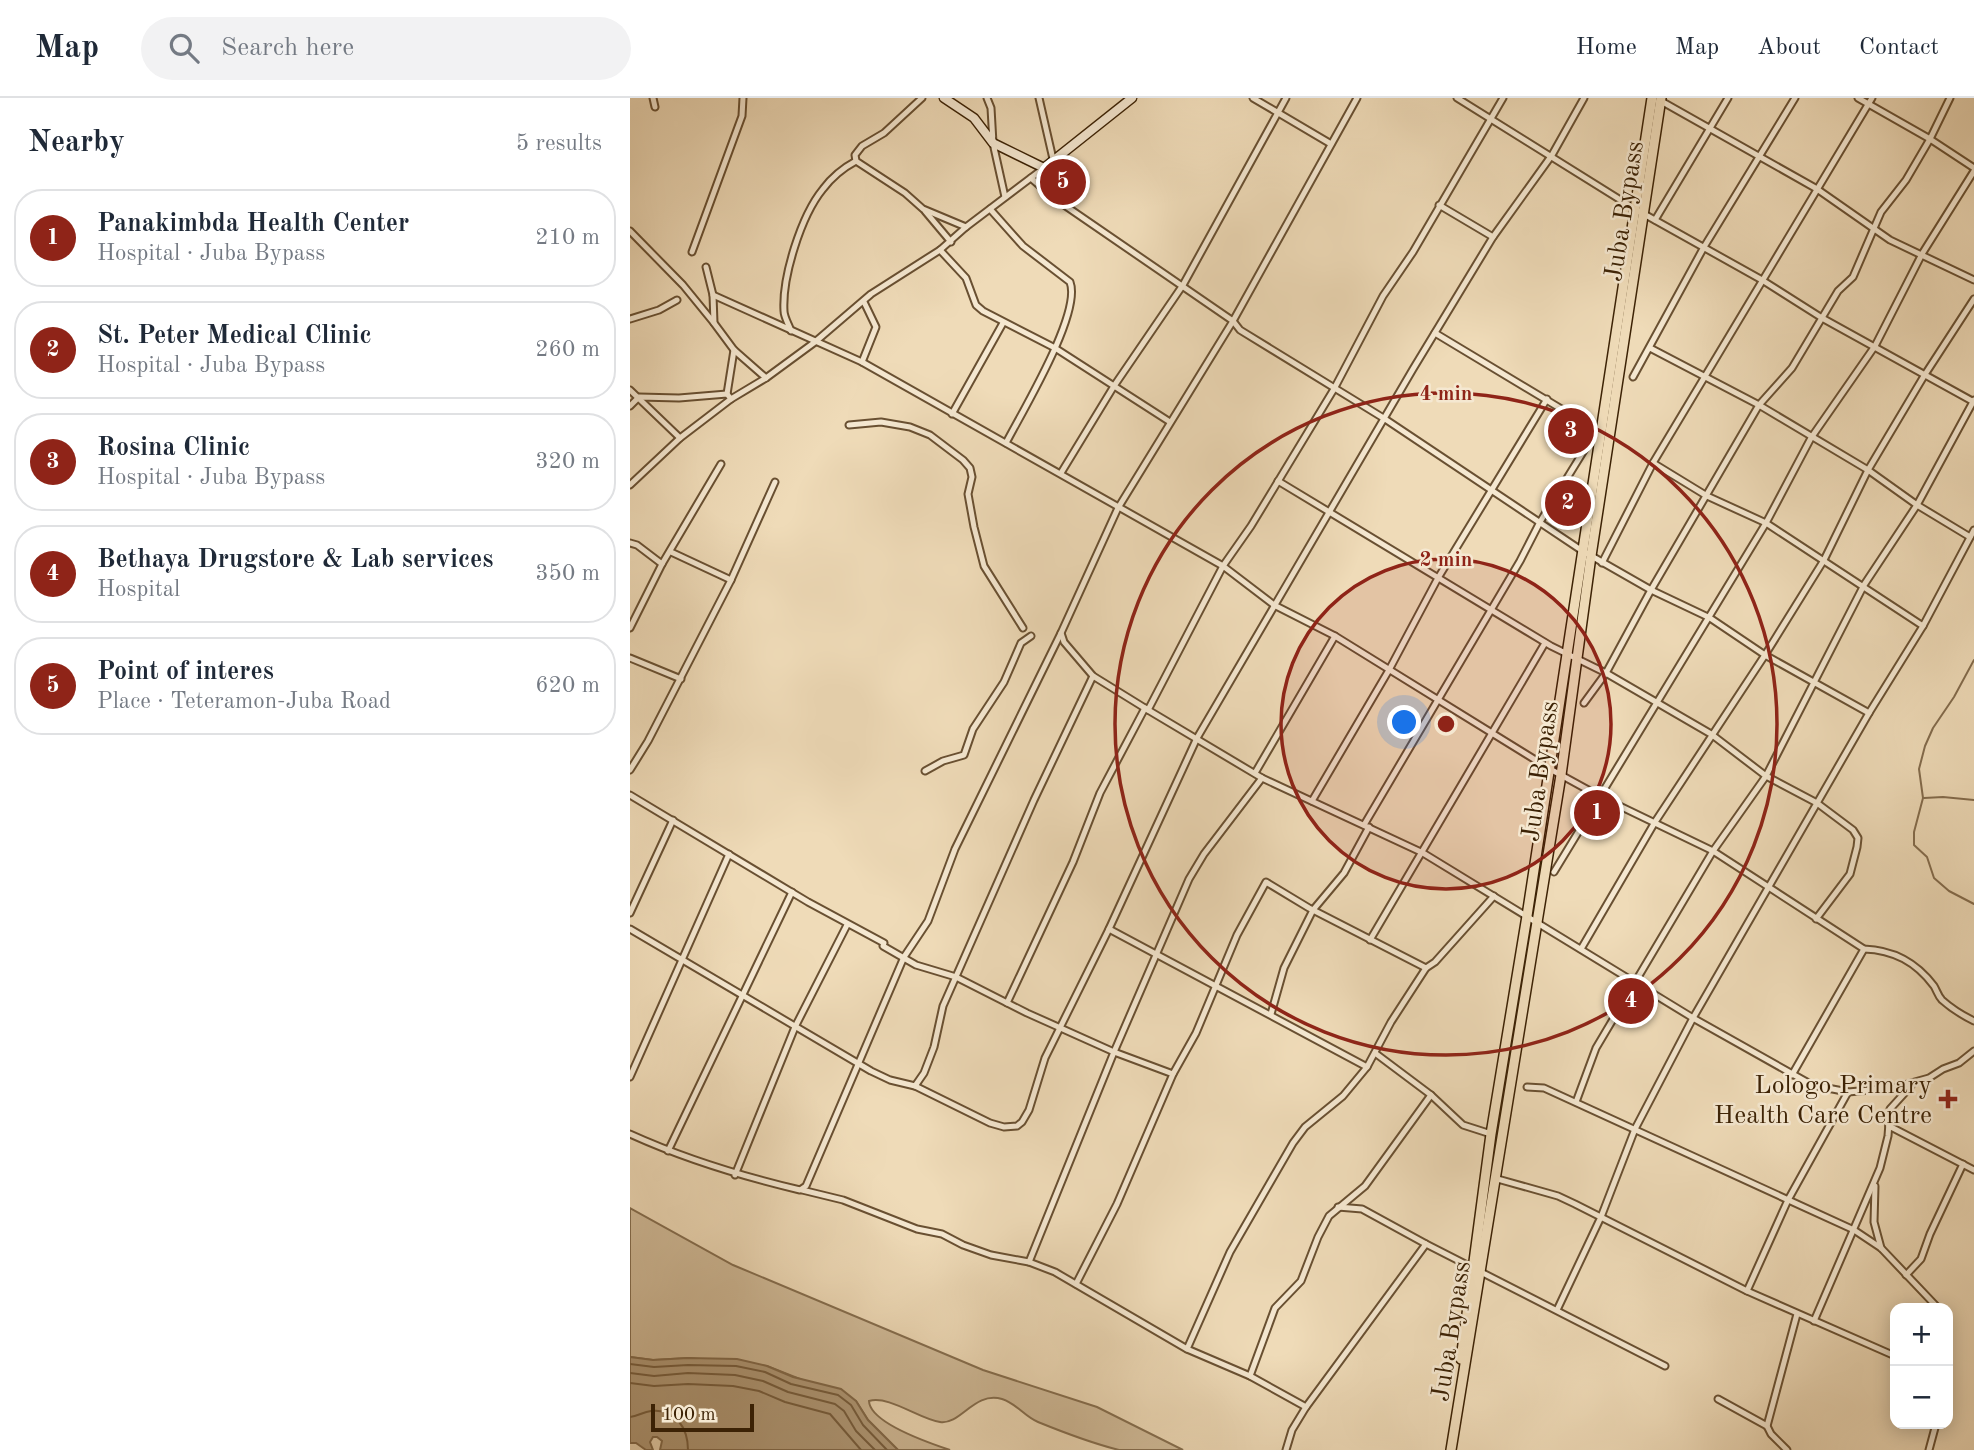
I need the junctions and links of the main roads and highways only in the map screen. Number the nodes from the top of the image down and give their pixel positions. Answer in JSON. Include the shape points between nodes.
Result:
{"nodes":[{"id":1,"x":1657,"y":99,"type":"edge"},
{"id":2,"x":1640,"y":211,"type":"junction"},
{"id":3,"x":1476,"y":1270,"type":"junction"},
{"id":4,"x":1451,"y":1450,"type":"edge"}],
"edges":[{"from":1,"to":2,"type":"main road","name":"Juba Bypass"},
{"from":2,"to":3,"type":"main road","name":"Juba Bypass","via":[[1561,775],[1496,1179]]},
{"from":2,"to":3,"type":"main road","name":"Juba Bypass","via":[[1598,431],[1550,769],[1490,1134]]},
{"from":3,"to":4,"type":"main road","name":"Juba Bypass"}]}
